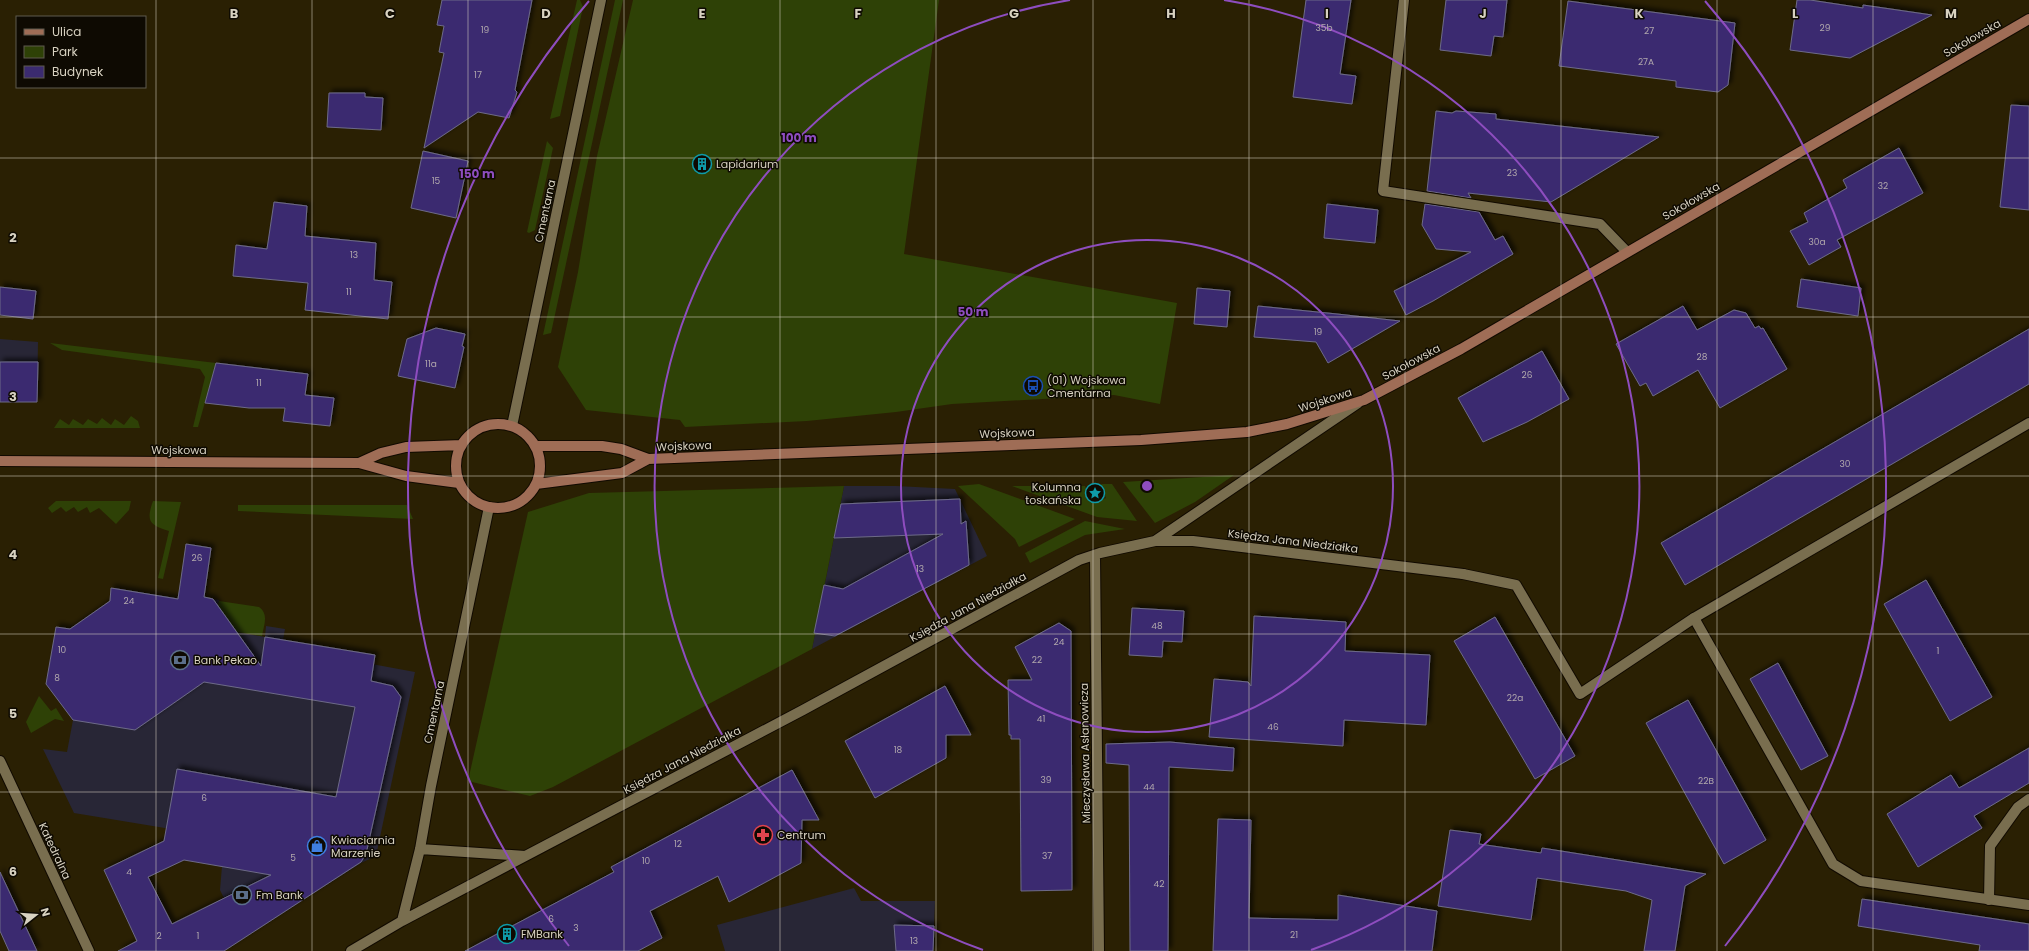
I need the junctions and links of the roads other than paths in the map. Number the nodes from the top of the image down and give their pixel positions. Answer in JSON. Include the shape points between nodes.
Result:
{"nodes":[{"id":1,"x":601,"y":0,"type":"edge"},
{"id":2,"x":1404,"y":0,"type":"edge"},
{"id":3,"x":2029,"y":19,"type":"edge"},
{"id":4,"x":1627,"y":252,"type":"junction"},
{"id":5,"x":1364,"y":400,"type":"junction"},
{"id":6,"x":2029,"y":423,"type":"edge"},
{"id":7,"x":512,"y":426,"type":"junction"},
{"id":8,"x":462,"y":445,"type":"junction"},
{"id":9,"x":536,"y":446,"type":"junction"},
{"id":10,"x":648,"y":459,"type":"junction"},
{"id":11,"x":0,"y":461,"type":"edge"},
{"id":12,"x":358,"y":463,"type":"junction"},
{"id":13,"x":459,"y":483,"type":"junction"},
{"id":14,"x":536,"y":484,"type":"junction"},
{"id":15,"x":489,"y":507,"type":"junction"},
{"id":16,"x":1154,"y":541,"type":"junction"},
{"id":17,"x":1095,"y":555,"type":"junction"},
{"id":18,"x":1694,"y":618,"type":"junction"},
{"id":19,"x":0,"y":762,"type":"edge"},
{"id":20,"x":2029,"y":799,"type":"edge"},
{"id":21,"x":420,"y":849,"type":"junction"},
{"id":22,"x":525,"y":856,"type":"junction"},
{"id":23,"x":1989,"y":900,"type":"junction"},
{"id":24,"x":2029,"y":905,"type":"edge"},
{"id":25,"x":402,"y":921,"type":"junction"},
{"id":26,"x":368,"y":940,"type":"junction"},
{"id":27,"x":89,"y":951,"type":"edge"},
{"id":28,"x":351,"y":951,"type":"edge"},
{"id":29,"x":363,"y":951,"type":"edge"},
{"id":30,"x":1100,"y":951,"type":"edge"}],
"edges":[{"from":1,"to":7,"type":"street","name":"Cmentarna"},
{"from":2,"to":4,"type":"street","via":[[1383,191],[1600,224]]},
{"from":3,"to":4,"type":"street","name":"Sokołowska"},
{"from":4,"to":5,"type":"street","name":"Sokołowska","via":[[1461,349]]},
{"from":5,"to":10,"type":"street","name":"Wojskowa","via":[[1287,424],[1247,432],[1141,440]]},
{"from":5,"to":16,"type":"street"},
{"from":6,"to":18,"type":"street"},
{"from":7,"to":8,"type":"street","via":[[491,424],[479,428],[466,437]]},
{"from":7,"to":9,"type":"street","via":[[528,436]]},
{"from":8,"to":12,"type":"street","name":"Wojskowa","via":[[406,447],[381,453]]},
{"from":8,"to":13,"type":"street","via":[[458,450],[455,465]]},
{"from":9,"to":10,"type":"street","name":"Wojskowa","via":[[602,446],[621,449]]},
{"from":9,"to":14,"type":"street","via":[[540,459],[540,475]]},
{"from":10,"to":14,"type":"street","name":"Wojskowa","via":[[622,473]]},
{"from":11,"to":12,"type":"street","name":"Wojskowa"},
{"from":12,"to":13,"type":"street","name":"Wojskowa","via":[[406,476]]},
{"from":13,"to":15,"type":"street","via":[[465,493],[477,503]]},
{"from":14,"to":15,"type":"street","via":[[522,501],[508,507]]},
{"from":15,"to":21,"type":"street","name":"Cmentarna","via":[[432,778]]},
{"from":16,"to":17,"type":"street","name":"Księdza Jana Niedziałka"},
{"from":16,"to":18,"type":"street","name":"Księdza Jana Niedziałka","via":[[1193,542],[1462,574],[1516,585],[1580,694]]},
{"from":17,"to":22,"type":"street","name":"Księdza Jana Niedziałka","via":[[1079,560],[796,714]]},
{"from":17,"to":30,"type":"street","name":"Mieczysława Asłanowicza"},
{"from":18,"to":23,"type":"street","via":[[1833,864],[1861,881]]},
{"from":19,"to":27,"type":"street","name":"Katedralna"},
{"from":20,"to":23,"type":"street","via":[[2018,807],[1990,846]]},
{"from":21,"to":22,"type":"street"},
{"from":21,"to":25,"type":"street","name":"Cmentarna"},
{"from":22,"to":25,"type":"street","name":"Księdza Jana Niedziałka"},
{"from":23,"to":24,"type":"street"},
{"from":25,"to":26,"type":"street","name":"Księdza Jana Niedziałka"},
{"from":26,"to":28,"type":"street","name":"Księdza Jana Niedziałka"},
{"from":26,"to":29,"type":"street"}]}
